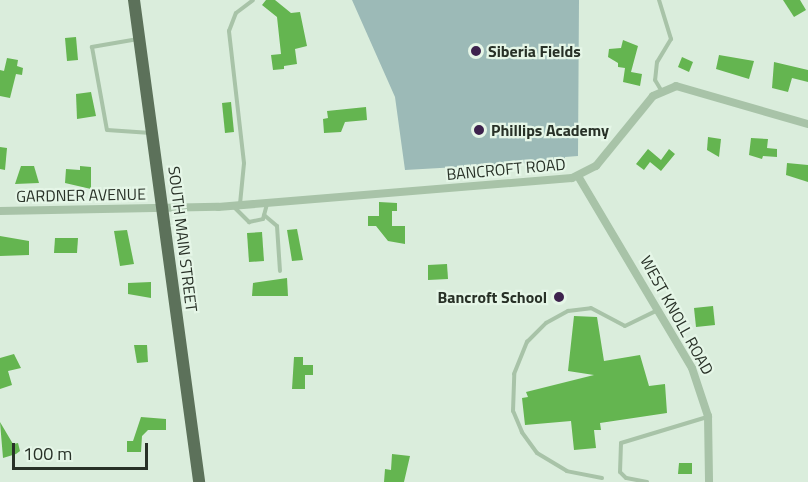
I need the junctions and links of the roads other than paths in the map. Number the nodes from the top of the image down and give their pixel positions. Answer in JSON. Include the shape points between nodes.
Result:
{"nodes":[{"id":1,"x":134,"y":0,"type":"edge"},
{"id":2,"x":253,"y":0,"type":"edge"},
{"id":3,"x":658,"y":0,"type":"edge"},
{"id":4,"x":139,"y":39,"type":"junction"},
{"id":5,"x":661,"y":90,"type":"junction"},
{"id":6,"x":808,"y":124,"type":"edge"},
{"id":7,"x":152,"y":133,"type":"junction"},
{"id":8,"x":578,"y":176,"type":"junction"},
{"id":9,"x":267,"y":203,"type":"junction"},
{"id":10,"x":236,"y":205,"type":"junction"},
{"id":11,"x":163,"y":209,"type":"junction"},
{"id":12,"x":0,"y":211,"type":"edge"},
{"id":13,"x":264,"y":214,"type":"junction"},
{"id":14,"x":280,"y":271,"type":"dead end"},
{"id":15,"x":659,"y":309,"type":"junction"},
{"id":16,"x":708,"y":416,"type":"junction"},
{"id":17,"x":602,"y":478,"type":"dead end"},
{"id":18,"x":199,"y":482,"type":"edge"},
{"id":19,"x":647,"y":482,"type":"edge"},
{"id":20,"x":709,"y":482,"type":"edge"}],
"edges":[{"from":1,"to":4,"type":"main road","name":"SOUTH MAIN STREET"},
{"from":2,"to":10,"type":"lane","via":[[236,13],[229,31],[244,162]]},
{"from":3,"to":5,"type":"lane","via":[[671,39],[657,62],[655,80]]},
{"from":4,"to":7,"type":"main road","name":"SOUTH MAIN STREET"},
{"from":4,"to":7,"type":"lane","via":[[92,47],[107,130]]},
{"from":5,"to":6,"type":"street","via":[[676,87],[696,91]]},
{"from":5,"to":8,"type":"street","name":"BANCROFT ROAD","via":[[596,166]]},
{"from":7,"to":11,"type":"main road","name":"SOUTH MAIN STREET"},
{"from":8,"to":9,"type":"street","name":"BANCROFT ROAD"},
{"from":8,"to":15,"type":"street","name":"WEST KNOLL ROAD"},
{"from":9,"to":10,"type":"street","name":"BANCROFT ROAD"},
{"from":9,"to":13,"type":"lane"},
{"from":10,"to":11,"type":"street","name":"BANCROFT ROAD"},
{"from":10,"to":13,"type":"lane","via":[[249,222],[263,219]]},
{"from":11,"to":12,"type":"street","name":"GARDNER AVENUE"},
{"from":11,"to":18,"type":"main road","name":"SOUTH MAIN STREET"},
{"from":13,"to":14,"type":"lane","via":[[277,226]]},
{"from":15,"to":16,"type":"street","name":"WEST KNOLL ROAD","via":[[692,368]]},
{"from":15,"to":17,"type":"lane","via":[[625,326],[591,308],[568,311],[546,323],[528,342],[518,362],[512,399],[522,432],[537,453],[567,471]]},
{"from":16,"to":19,"type":"lane","via":[[621,443],[620,472],[626,478]]},
{"from":16,"to":20,"type":"street","name":"WEST KNOLL ROAD"}]}
